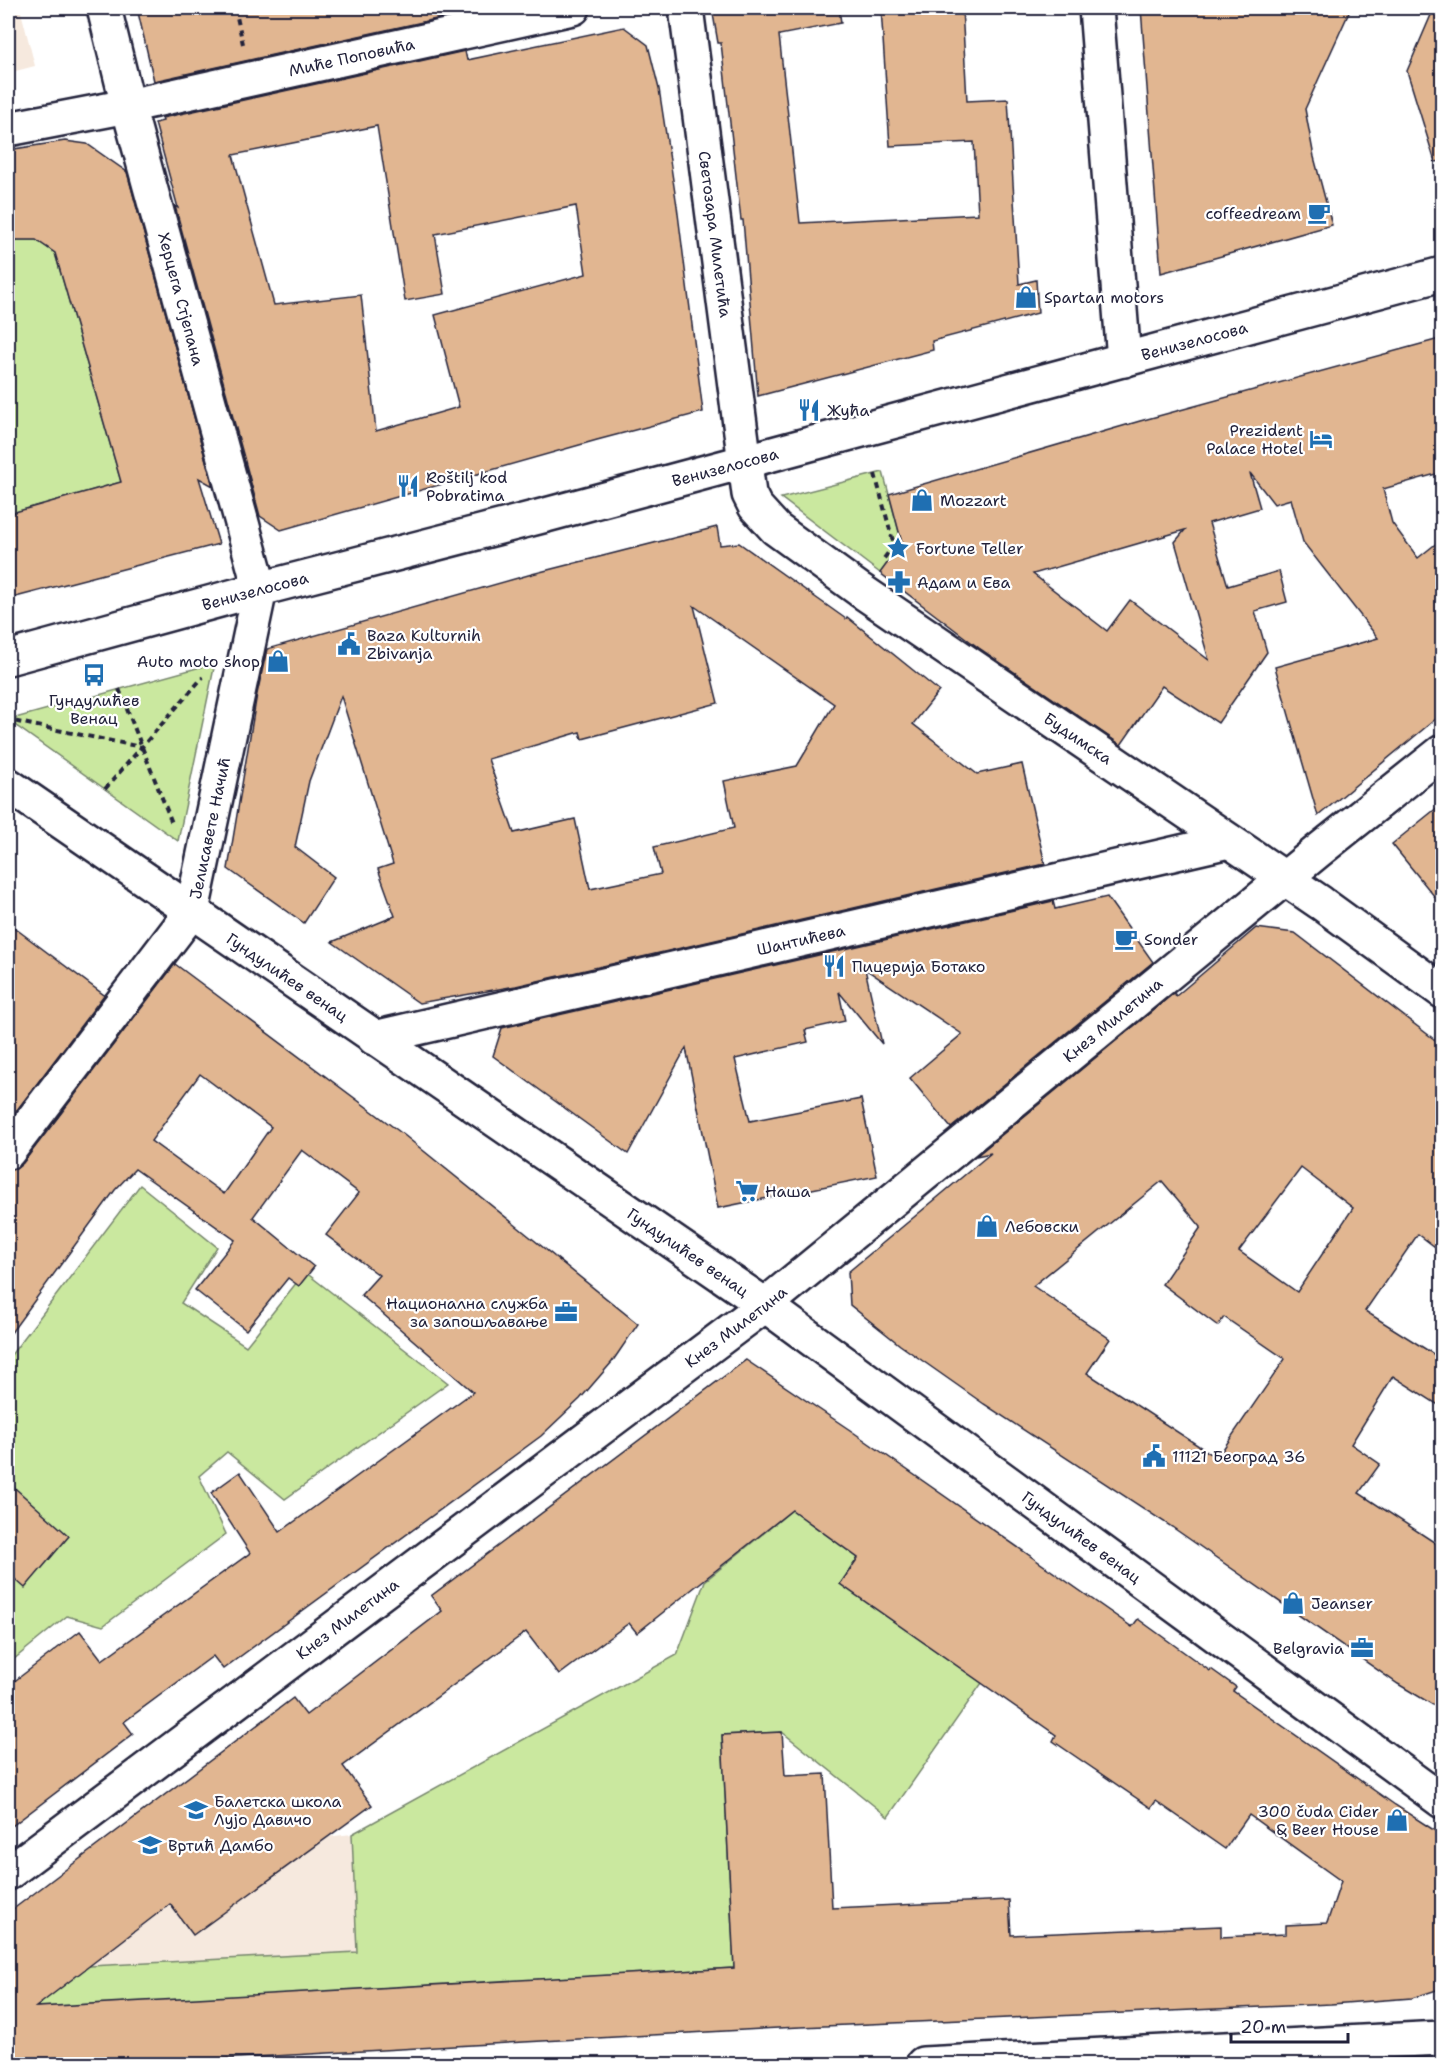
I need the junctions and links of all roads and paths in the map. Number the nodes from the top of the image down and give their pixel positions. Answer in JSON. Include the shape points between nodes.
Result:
{"nodes":[{"id":1,"x":104,"y":8,"type":"edge"},
{"id":2,"x":573,"y":8,"type":"edge"},
{"id":3,"x":686,"y":8,"type":"edge"},
{"id":4,"x":1096,"y":8,"type":"edge"},
{"id":5,"x":128,"y":106,"type":"junction"},
{"id":6,"x":8,"y":129,"type":"edge"},
{"id":7,"x":1443,"y":274,"type":"edge"},
{"id":8,"x":1124,"y":360,"type":"junction"},
{"id":9,"x":745,"y":461,"type":"junction"},
{"id":10,"x":875,"y":474,"type":"dead end"},
{"id":11,"x":260,"y":589,"type":"junction"},
{"id":12,"x":860,"y":590,"type":"junction"},
{"id":13,"x":8,"y":658,"type":"edge"},
{"id":14,"x":207,"y":671,"type":"dead end"},
{"id":15,"x":119,"y":689,"type":"dead end"},
{"id":16,"x":8,"y":717,"type":"edge"},
{"id":17,"x":141,"y":747,"type":"junction"},
{"id":18,"x":1443,"y":752,"type":"edge"},
{"id":19,"x":8,"y":785,"type":"edge"},
{"id":20,"x":105,"y":789,"type":"dead end"},
{"id":21,"x":174,"y":830,"type":"dead end"},
{"id":22,"x":1229,"y":841,"type":"junction"},
{"id":23,"x":1284,"y":879,"type":"junction"},
{"id":24,"x":192,"y":911,"type":"junction"},
{"id":25,"x":1443,"y":991,"type":"edge"},
{"id":26,"x":374,"y":1038,"type":"junction"},
{"id":27,"x":8,"y":1152,"type":"edge"},
{"id":28,"x":765,"y":1305,"type":"junction"},
{"id":29,"x":1443,"y":1801,"type":"edge"},
{"id":30,"x":8,"y":1873,"type":"edge"},
{"id":31,"x":1443,"y":2038,"type":"edge"},
{"id":32,"x":923,"y":2064,"type":"edge"}],
"edges":[{"from":1,"to":5,"type":"street","name":"Херцега Стјепана"},
{"from":2,"to":5,"type":"street","name":"Миће Поповића"},
{"from":3,"to":9,"type":"street","name":"Светозара Милетића"},
{"from":4,"to":8,"type":"street"},
{"from":5,"to":6,"type":"street","name":"Миће Поповића"},
{"from":5,"to":11,"type":"street","name":"Херцега Стјепана"},
{"from":7,"to":8,"type":"street","name":"Венизелосова"},
{"from":8,"to":9,"type":"street","name":"Венизелосова"},
{"from":9,"to":11,"type":"street","name":"Венизелосова"},
{"from":9,"to":12,"type":"street","name":"Будимска","via":[[749,494],[755,506],[776,529]]},
{"from":10,"to":12,"type":"path","via":[[894,544]]},
{"from":11,"to":13,"type":"street","name":"Венизелосова"},
{"from":11,"to":24,"type":"street","name":"Јелисавете Начић"},
{"from":12,"to":22,"type":"street","name":"Будимска"},
{"from":14,"to":17,"type":"path"},
{"from":15,"to":17,"type":"path"},
{"from":16,"to":17,"type":"path"},
{"from":17,"to":20,"type":"path"},
{"from":17,"to":21,"type":"path"},
{"from":18,"to":23,"type":"street","name":"Кнез Милетина"},
{"from":19,"to":24,"type":"street","name":"Гундулићев венац"},
{"from":22,"to":23,"type":"street","name":"Будимска"},
{"from":22,"to":26,"type":"street","name":"Шантићева"},
{"from":23,"to":25,"type":"street","name":"Будимска"},
{"from":23,"to":28,"type":"street","name":"Кнез Милетина"},
{"from":24,"to":26,"type":"street","name":"Гундулићев венац"},
{"from":24,"to":27,"type":"street","name":"Јелисавете Начић"},
{"from":26,"to":28,"type":"street","name":"Гундулићев венац"},
{"from":28,"to":29,"type":"street","name":"Гундулићев венац"},
{"from":28,"to":30,"type":"street","name":"Кнез Милетина"},
{"from":31,"to":32,"type":"street"}]}
